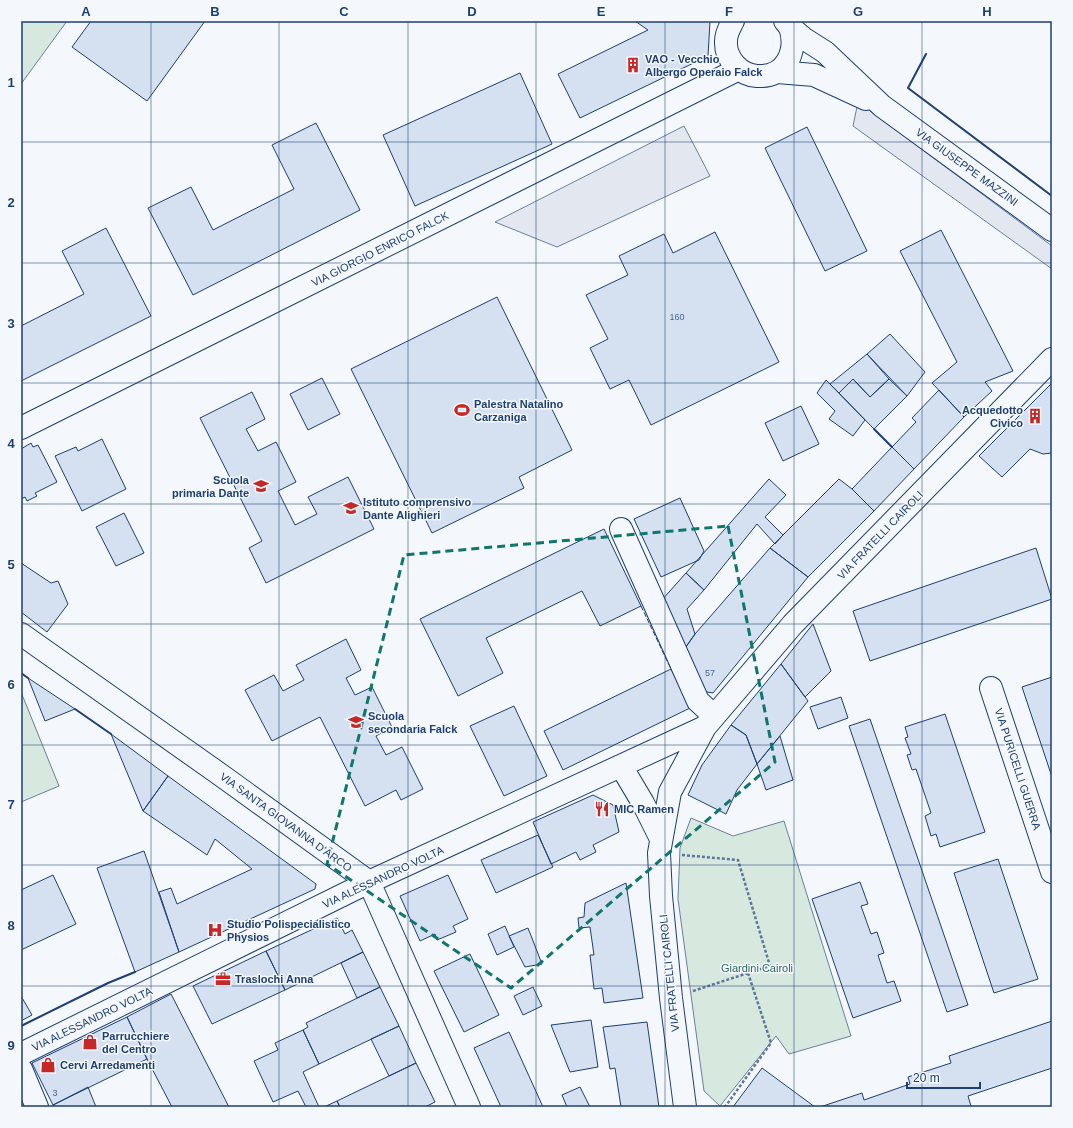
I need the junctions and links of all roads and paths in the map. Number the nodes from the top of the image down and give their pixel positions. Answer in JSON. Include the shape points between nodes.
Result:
{"nodes":[{"id":1,"x":733,"y":21,"type":"edge"},
{"id":2,"x":788,"y":24,"type":"edge"},
{"id":3,"x":739,"y":69,"type":"junction"},
{"id":4,"x":777,"y":72,"type":"junction"},
{"id":5,"x":882,"y":106,"type":"junction"},
{"id":6,"x":1052,"y":230,"type":"edge"},
{"id":7,"x":1052,"y":359,"type":"edge"},
{"id":8,"x":21,"y":428,"type":"edge"},
{"id":9,"x":621,"y":529,"type":"dead end"},
{"id":10,"x":21,"y":634,"type":"edge"},
{"id":11,"x":991,"y":688,"type":"dead end"},
{"id":12,"x":709,"y":721,"type":"junction"},
{"id":13,"x":621,"y":766,"type":"junction"},
{"id":14,"x":660,"y":846,"type":"junction"},
{"id":15,"x":1052,"y":872,"type":"edge"},
{"id":16,"x":369,"y":882,"type":"junction"},
{"id":17,"x":748,"y":973,"type":"junction"},
{"id":18,"x":670,"y":998,"type":"junction"},
{"id":19,"x":21,"y":1054,"type":"edge"},
{"id":20,"x":21,"y":1069,"type":"edge"},
{"id":21,"x":687,"y":1105,"type":"edge"},
{"id":22,"x":36,"y":1107,"type":"edge"},
{"id":23,"x":469,"y":1107,"type":"edge"},
{"id":24,"x":725,"y":1107,"type":"edge"}],
"edges":[{"from":1,"to":3,"type":"street","via":[[728,30],[727,52]]},
{"from":2,"to":4,"type":"street","name":"VIA GIUSEPPE MAZZINI","via":[[793,37],[793,47],[788,61]]},
{"from":2,"to":5,"type":"street","name":"VIA GIUSEPPE MAZZINI","via":[[824,52]]},
{"from":3,"to":4,"type":"street","name":"VIA GIUSEPPE MAZZINI","via":[[758,76]]},
{"from":3,"to":8,"type":"street","name":"VIA GIORGIO ENRICO FALCK"},
{"from":4,"to":5,"type":"street","name":"VIA GIUSEPPE MAZZINI","via":[[814,75]]},
{"from":5,"to":6,"type":"street","name":"VIA GIUSEPPE MAZZINI"},
{"from":7,"to":12,"type":"street","name":"VIA FRATELLI CAIROLI","via":[[793,624]]},
{"from":9,"to":12,"type":"street"},
{"from":10,"to":16,"type":"street","name":"VIA SANTA GIOVANNA D'ARCO"},
{"from":11,"to":15,"type":"street","name":"VIA PURICELLI GUERRA"},
{"from":12,"to":13,"type":"street","name":"VIA ALESSANDRO VOLTA"},
{"from":12,"to":14,"type":"street","name":"VIA FRATELLI CAIROLI","via":[[670,792]]},
{"from":13,"to":14,"type":"street","name":"VIA FRATELLI CAIROLI","via":[[643,803]]},
{"from":13,"to":16,"type":"street","name":"VIA ALESSANDRO VOLTA"},
{"from":14,"to":17,"type":"path","via":[[738,860],[770,966]]},
{"from":14,"to":18,"type":"street","name":"VIA FRATELLI CAIROLI","via":[[661,896]]},
{"from":16,"to":19,"type":"street","name":"VIA ALESSANDRO VOLTA"},
{"from":16,"to":23,"type":"street"},
{"from":17,"to":18,"type":"path"},
{"from":17,"to":24,"type":"path","via":[[772,1043]]},
{"from":18,"to":21,"type":"street","name":"VIA FRATELLI CAIROLI"},
{"from":20,"to":22,"type":"street"}]}
